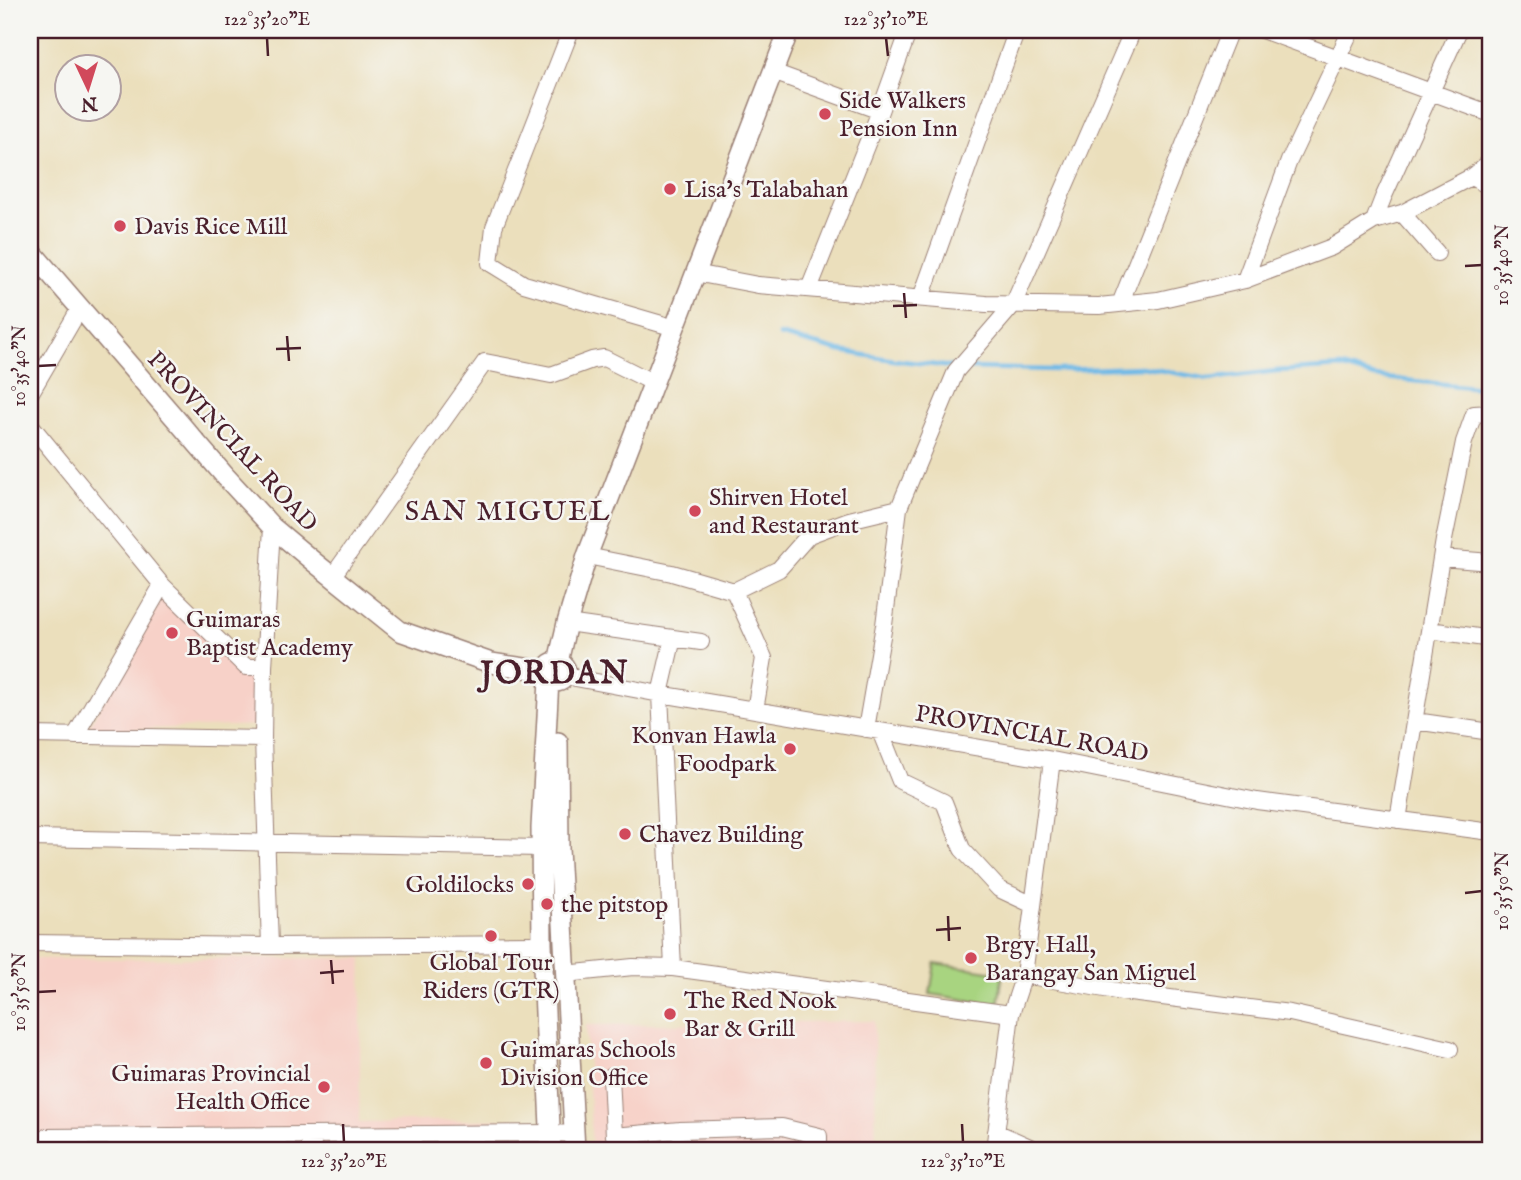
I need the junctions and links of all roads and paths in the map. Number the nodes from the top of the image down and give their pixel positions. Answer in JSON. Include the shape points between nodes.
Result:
{"nodes":[{"id":1,"x":571,"y":30,"type":"edge"},
{"id":2,"x":789,"y":30,"type":"edge"},
{"id":3,"x":909,"y":30,"type":"edge"},
{"id":4,"x":1017,"y":30,"type":"edge"},
{"id":5,"x":1133,"y":30,"type":"edge"},
{"id":6,"x":1230,"y":30,"type":"edge"},
{"id":7,"x":1262,"y":30,"type":"edge"},
{"id":8,"x":1350,"y":30,"type":"edge"},
{"id":9,"x":1459,"y":30,"type":"edge"},
{"id":10,"x":1337,"y":57,"type":"junction"},
{"id":11,"x":773,"y":72,"type":"junction"},
{"id":12,"x":1430,"y":92,"type":"junction"},
{"id":13,"x":880,"y":111,"type":"junction"},
{"id":14,"x":1491,"y":114,"type":"edge"},
{"id":15,"x":1491,"y":161,"type":"edge"},
{"id":16,"x":1471,"y":177,"type":"junction"},
{"id":17,"x":1491,"y":187,"type":"edge"},
{"id":18,"x":1402,"y":213,"type":"junction"},
{"id":19,"x":1374,"y":221,"type":"junction"},
{"id":20,"x":30,"y":250,"type":"edge"},
{"id":21,"x":1437,"y":253,"type":"dead end"},
{"id":22,"x":695,"y":273,"type":"junction"},
{"id":23,"x":1244,"y":280,"type":"junction"},
{"id":24,"x":810,"y":289,"type":"junction"},
{"id":25,"x":921,"y":298,"type":"junction"},
{"id":26,"x":1013,"y":304,"type":"junction"},
{"id":27,"x":1120,"y":304,"type":"junction"},
{"id":28,"x":80,"y":308,"type":"junction"},
{"id":29,"x":675,"y":328,"type":"junction"},
{"id":30,"x":654,"y":383,"type":"junction"},
{"id":31,"x":30,"y":394,"type":"edge"},
{"id":32,"x":1491,"y":413,"type":"edge"},
{"id":33,"x":30,"y":424,"type":"edge"},
{"id":34,"x":899,"y":508,"type":"junction"},
{"id":35,"x":272,"y":527,"type":"junction"},
{"id":36,"x":587,"y":556,"type":"junction"},
{"id":37,"x":1441,"y":558,"type":"junction"},
{"id":38,"x":1491,"y":562,"type":"edge"},
{"id":39,"x":332,"y":577,"type":"junction"},
{"id":40,"x":162,"y":584,"type":"junction"},
{"id":41,"x":734,"y":592,"type":"junction"},
{"id":42,"x":567,"y":623,"type":"junction"},
{"id":43,"x":1430,"y":631,"type":"junction"},
{"id":44,"x":674,"y":638,"type":"junction"},
{"id":45,"x":1491,"y":639,"type":"edge"},
{"id":46,"x":701,"y":642,"type":"dead end"},
{"id":47,"x":264,"y":667,"type":"junction"},
{"id":48,"x":555,"y":674,"type":"junction"},
{"id":49,"x":660,"y":694,"type":"junction"},
{"id":50,"x":755,"y":710,"type":"junction"},
{"id":51,"x":1415,"y":721,"type":"junction"},
{"id":52,"x":873,"y":730,"type":"junction"},
{"id":53,"x":1491,"y":732,"type":"edge"},
{"id":54,"x":30,"y":735,"type":"edge"},
{"id":55,"x":75,"y":736,"type":"junction"},
{"id":56,"x":263,"y":739,"type":"junction"},
{"id":57,"x":1052,"y":760,"type":"junction"},
{"id":58,"x":1398,"y":820,"type":"junction"},
{"id":59,"x":1491,"y":832,"type":"edge"},
{"id":60,"x":30,"y":838,"type":"edge"},
{"id":61,"x":267,"y":844,"type":"junction"},
{"id":62,"x":542,"y":848,"type":"junction"},
{"id":63,"x":1033,"y":905,"type":"junction"},
{"id":64,"x":30,"y":943,"type":"edge"},
{"id":65,"x":542,"y":944,"type":"junction"},
{"id":66,"x":270,"y":946,"type":"junction"},
{"id":67,"x":673,"y":968,"type":"junction"},
{"id":68,"x":565,"y":974,"type":"junction"},
{"id":69,"x":1024,"y":975,"type":"junction"},
{"id":70,"x":1011,"y":1014,"type":"junction"},
{"id":71,"x":1450,"y":1049,"type":"dead end"},
{"id":72,"x":611,"y":1076,"type":"dead end"},
{"id":73,"x":572,"y":1080,"type":"junction"},
{"id":74,"x":548,"y":1081,"type":"junction"},
{"id":75,"x":681,"y":1130,"type":"junction"},
{"id":76,"x":996,"y":1132,"type":"junction"},
{"id":77,"x":413,"y":1134,"type":"junction"},
{"id":78,"x":318,"y":1135,"type":"junction"},
{"id":79,"x":551,"y":1141,"type":"edge"},
{"id":80,"x":40,"y":1142,"type":"edge"},
{"id":81,"x":575,"y":1142,"type":"edge"},
{"id":82,"x":201,"y":1143,"type":"edge"},
{"id":83,"x":614,"y":1143,"type":"edge"},
{"id":84,"x":307,"y":1150,"type":"edge"},
{"id":85,"x":400,"y":1150,"type":"edge"},
{"id":86,"x":682,"y":1150,"type":"edge"},
{"id":87,"x":819,"y":1150,"type":"edge"},
{"id":88,"x":994,"y":1150,"type":"edge"},
{"id":89,"x":1034,"y":1150,"type":"edge"}],
"edges":[{"from":1,"to":29,"type":"street","via":[[494,228],[490,263],[524,284]]},
{"from":2,"to":11,"type":"main road"},
{"from":3,"to":13,"type":"street"},
{"from":4,"to":25,"type":"street"},
{"from":5,"to":26,"type":"street"},
{"from":6,"to":27,"type":"street"},
{"from":7,"to":10,"type":"street"},
{"from":8,"to":10,"type":"street"},
{"from":9,"to":12,"type":"street"},
{"from":10,"to":12,"type":"street"},
{"from":10,"to":23,"type":"street","via":[[1289,162]]},
{"from":11,"to":13,"type":"street"},
{"from":11,"to":22,"type":"main road"},
{"from":12,"to":14,"type":"street"},
{"from":12,"to":19,"type":"street"},
{"from":13,"to":24,"type":"street"},
{"from":15,"to":16,"type":"street"},
{"from":16,"to":17,"type":"street"},
{"from":16,"to":18,"type":"street"},
{"from":18,"to":19,"type":"street"},
{"from":18,"to":21,"type":"street"},
{"from":19,"to":23,"type":"street","via":[[1332,247]]},
{"from":20,"to":28,"type":"main road","name":"PROVINCIAL ROAD"},
{"from":22,"to":24,"type":"street"},
{"from":22,"to":29,"type":"main road"},
{"from":23,"to":27,"type":"street"},
{"from":24,"to":25,"type":"street"},
{"from":25,"to":26,"type":"street"},
{"from":26,"to":27,"type":"street"},
{"from":26,"to":34,"type":"street","via":[[956,371]]},
{"from":28,"to":31,"type":"street"},
{"from":28,"to":35,"type":"main road","name":"PROVINCIAL ROAD"},
{"from":29,"to":30,"type":"main road"},
{"from":30,"to":36,"type":"main road"},
{"from":30,"to":39,"type":"street","via":[[604,358],[551,375],[485,362]]},
{"from":32,"to":37,"type":"street","via":[[1474,414],[1464,442]]},
{"from":33,"to":40,"type":"street"},
{"from":34,"to":41,"type":"street","via":[[808,535],[779,569]]},
{"from":34,"to":52,"type":"street"},
{"from":35,"to":39,"type":"main road","name":"PROVINCIAL ROAD"},
{"from":35,"to":47,"type":"street"},
{"from":36,"to":41,"type":"street","via":[[672,573]]},
{"from":36,"to":42,"type":"main road"},
{"from":37,"to":38,"type":"street"},
{"from":37,"to":43,"type":"street"},
{"from":39,"to":48,"type":"main road","name":"PROVINCIAL ROAD","via":[[400,631],[491,663]]},
{"from":40,"to":47,"type":"street","via":[[246,667]]},
{"from":40,"to":55,"type":"street"},
{"from":41,"to":50,"type":"street","via":[[764,658]]},
{"from":42,"to":44,"type":"street"},
{"from":42,"to":48,"type":"main road"},
{"from":43,"to":45,"type":"street"},
{"from":43,"to":51,"type":"street"},
{"from":44,"to":46,"type":"street"},
{"from":44,"to":49,"type":"street"},
{"from":47,"to":56,"type":"street"},
{"from":48,"to":49,"type":"street","name":"PROVINCIAL ROAD"},
{"from":48,"to":62,"type":"main road"},
{"from":48,"to":68,"type":"main road"},
{"from":49,"to":50,"type":"street","name":"PROVINCIAL ROAD"},
{"from":49,"to":67,"type":"street"},
{"from":50,"to":52,"type":"street","name":"PROVINCIAL ROAD"},
{"from":51,"to":53,"type":"street"},
{"from":51,"to":58,"type":"street"},
{"from":52,"to":57,"type":"street","name":"PROVINCIAL ROAD"},
{"from":52,"to":63,"type":"street","via":[[900,781],[944,802],[962,849],[999,889]]},
{"from":54,"to":55,"type":"street"},
{"from":55,"to":56,"type":"street"},
{"from":56,"to":61,"type":"street"},
{"from":57,"to":58,"type":"street","name":"PROVINCIAL ROAD","via":[[1258,801]]},
{"from":57,"to":63,"type":"street"},
{"from":58,"to":59,"type":"street","name":"PROVINCIAL ROAD"},
{"from":60,"to":61,"type":"street"},
{"from":61,"to":62,"type":"street"},
{"from":61,"to":66,"type":"street"},
{"from":62,"to":65,"type":"main road"},
{"from":63,"to":69,"type":"street"},
{"from":64,"to":66,"type":"street"},
{"from":65,"to":66,"type":"street"},
{"from":65,"to":74,"type":"main road"},
{"from":67,"to":68,"type":"street"},
{"from":67,"to":70,"type":"street"},
{"from":68,"to":73,"type":"main road"},
{"from":69,"to":70,"type":"street"},
{"from":69,"to":71,"type":"street","via":[[1290,1013]]},
{"from":70,"to":76,"type":"street"},
{"from":72,"to":83,"type":"street"},
{"from":73,"to":74,"type":"main road"},
{"from":73,"to":81,"type":"main road"},
{"from":74,"to":79,"type":"main road"},
{"from":75,"to":83,"type":"street"},
{"from":75,"to":86,"type":"street"},
{"from":75,"to":87,"type":"street","via":[[782,1127],[819,1136]]},
{"from":76,"to":88,"type":"street"},
{"from":76,"to":89,"type":"street"},
{"from":77,"to":78,"type":"street"},
{"from":77,"to":79,"type":"street"},
{"from":77,"to":85,"type":"street"},
{"from":78,"to":82,"type":"street"},
{"from":78,"to":84,"type":"street"},
{"from":79,"to":81,"type":"street"},
{"from":80,"to":82,"type":"street"}]}
